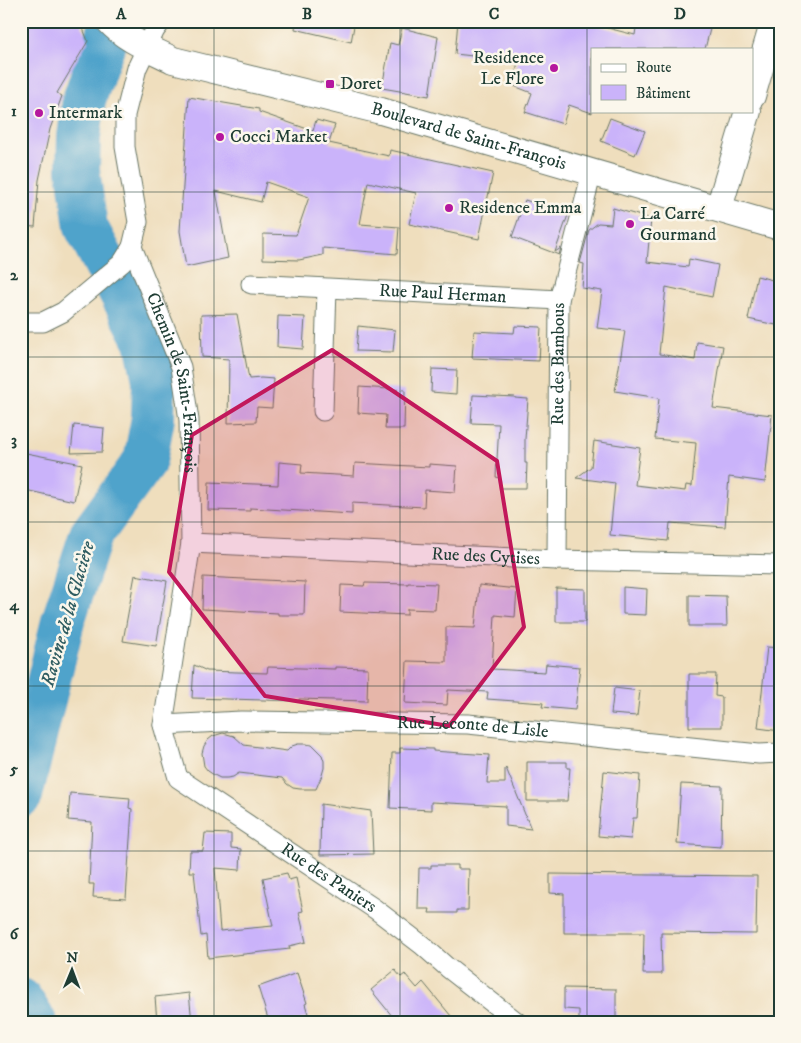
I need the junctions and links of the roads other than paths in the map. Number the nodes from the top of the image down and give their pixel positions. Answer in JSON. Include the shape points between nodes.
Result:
{"nodes":[{"id":1,"x":109,"y":21,"type":"edge"},
{"id":2,"x":162,"y":21,"type":"edge"},
{"id":3,"x":774,"y":21,"type":"edge"},
{"id":4,"x":139,"y":43,"type":"junction"},
{"id":5,"x":754,"y":89,"type":"edge"},
{"id":6,"x":748,"y":112,"type":"edge"},
{"id":7,"x":592,"y":172,"type":"junction"},
{"id":8,"x":719,"y":208,"type":"junction"},
{"id":9,"x":780,"y":227,"type":"edge"},
{"id":10,"x":132,"y":247,"type":"junction"},
{"id":11,"x":251,"y":284,"type":"dead end"},
{"id":12,"x":327,"y":288,"type":"junction"},
{"id":13,"x":559,"y":300,"type":"junction"},
{"id":14,"x":21,"y":322,"type":"edge"},
{"id":15,"x":323,"y":411,"type":"dead end"},
{"id":16,"x":191,"y":543,"type":"junction"},
{"id":17,"x":557,"y":560,"type":"junction"},
{"id":18,"x":780,"y":565,"type":"edge"},
{"id":19,"x":163,"y":725,"type":"junction"},
{"id":20,"x":780,"y":753,"type":"edge"},
{"id":21,"x":518,"y":1022,"type":"edge"}],
"edges":[{"from":1,"to":4,"type":"main road","name":"Boulevard de Saint-François"},
{"from":2,"to":4,"type":"street"},
{"from":3,"to":5,"type":"main road"},
{"from":4,"to":7,"type":"main road","name":"Boulevard de Saint-François","via":[[173,60],[381,111]]},
{"from":4,"to":10,"type":"street","via":[[137,68],[125,115],[125,147],[138,222]]},
{"from":6,"to":8,"type":"main road"},
{"from":7,"to":8,"type":"main road","name":"Boulevard de Saint-François"},
{"from":7,"to":13,"type":"street","name":"Rue des Bambous"},
{"from":8,"to":9,"type":"main road","name":"Boulevard de Saint-François"},
{"from":10,"to":14,"type":"street","via":[[122,263],[63,312],[43,322]]},
{"from":10,"to":16,"type":"street","name":"Chemin de Saint-François","via":[[181,367],[189,420]]},
{"from":11,"to":12,"type":"street","name":"Rue Paul Herman"},
{"from":12,"to":13,"type":"street","name":"Rue Paul Herman"},
{"from":12,"to":15,"type":"street"},
{"from":13,"to":17,"type":"street","name":"Rue des Bambous"},
{"from":16,"to":17,"type":"street","name":"Rue des Cytises"},
{"from":16,"to":19,"type":"street","name":"Chemin de Saint-François"},
{"from":17,"to":18,"type":"street","name":"Rue des Cytises"},
{"from":19,"to":20,"type":"street","name":"Rue Leconte de Lisle","via":[[241,721],[468,724],[759,754]]},
{"from":19,"to":21,"type":"street","name":"Rue des Paniers","via":[[178,778],[375,909]]}]}
